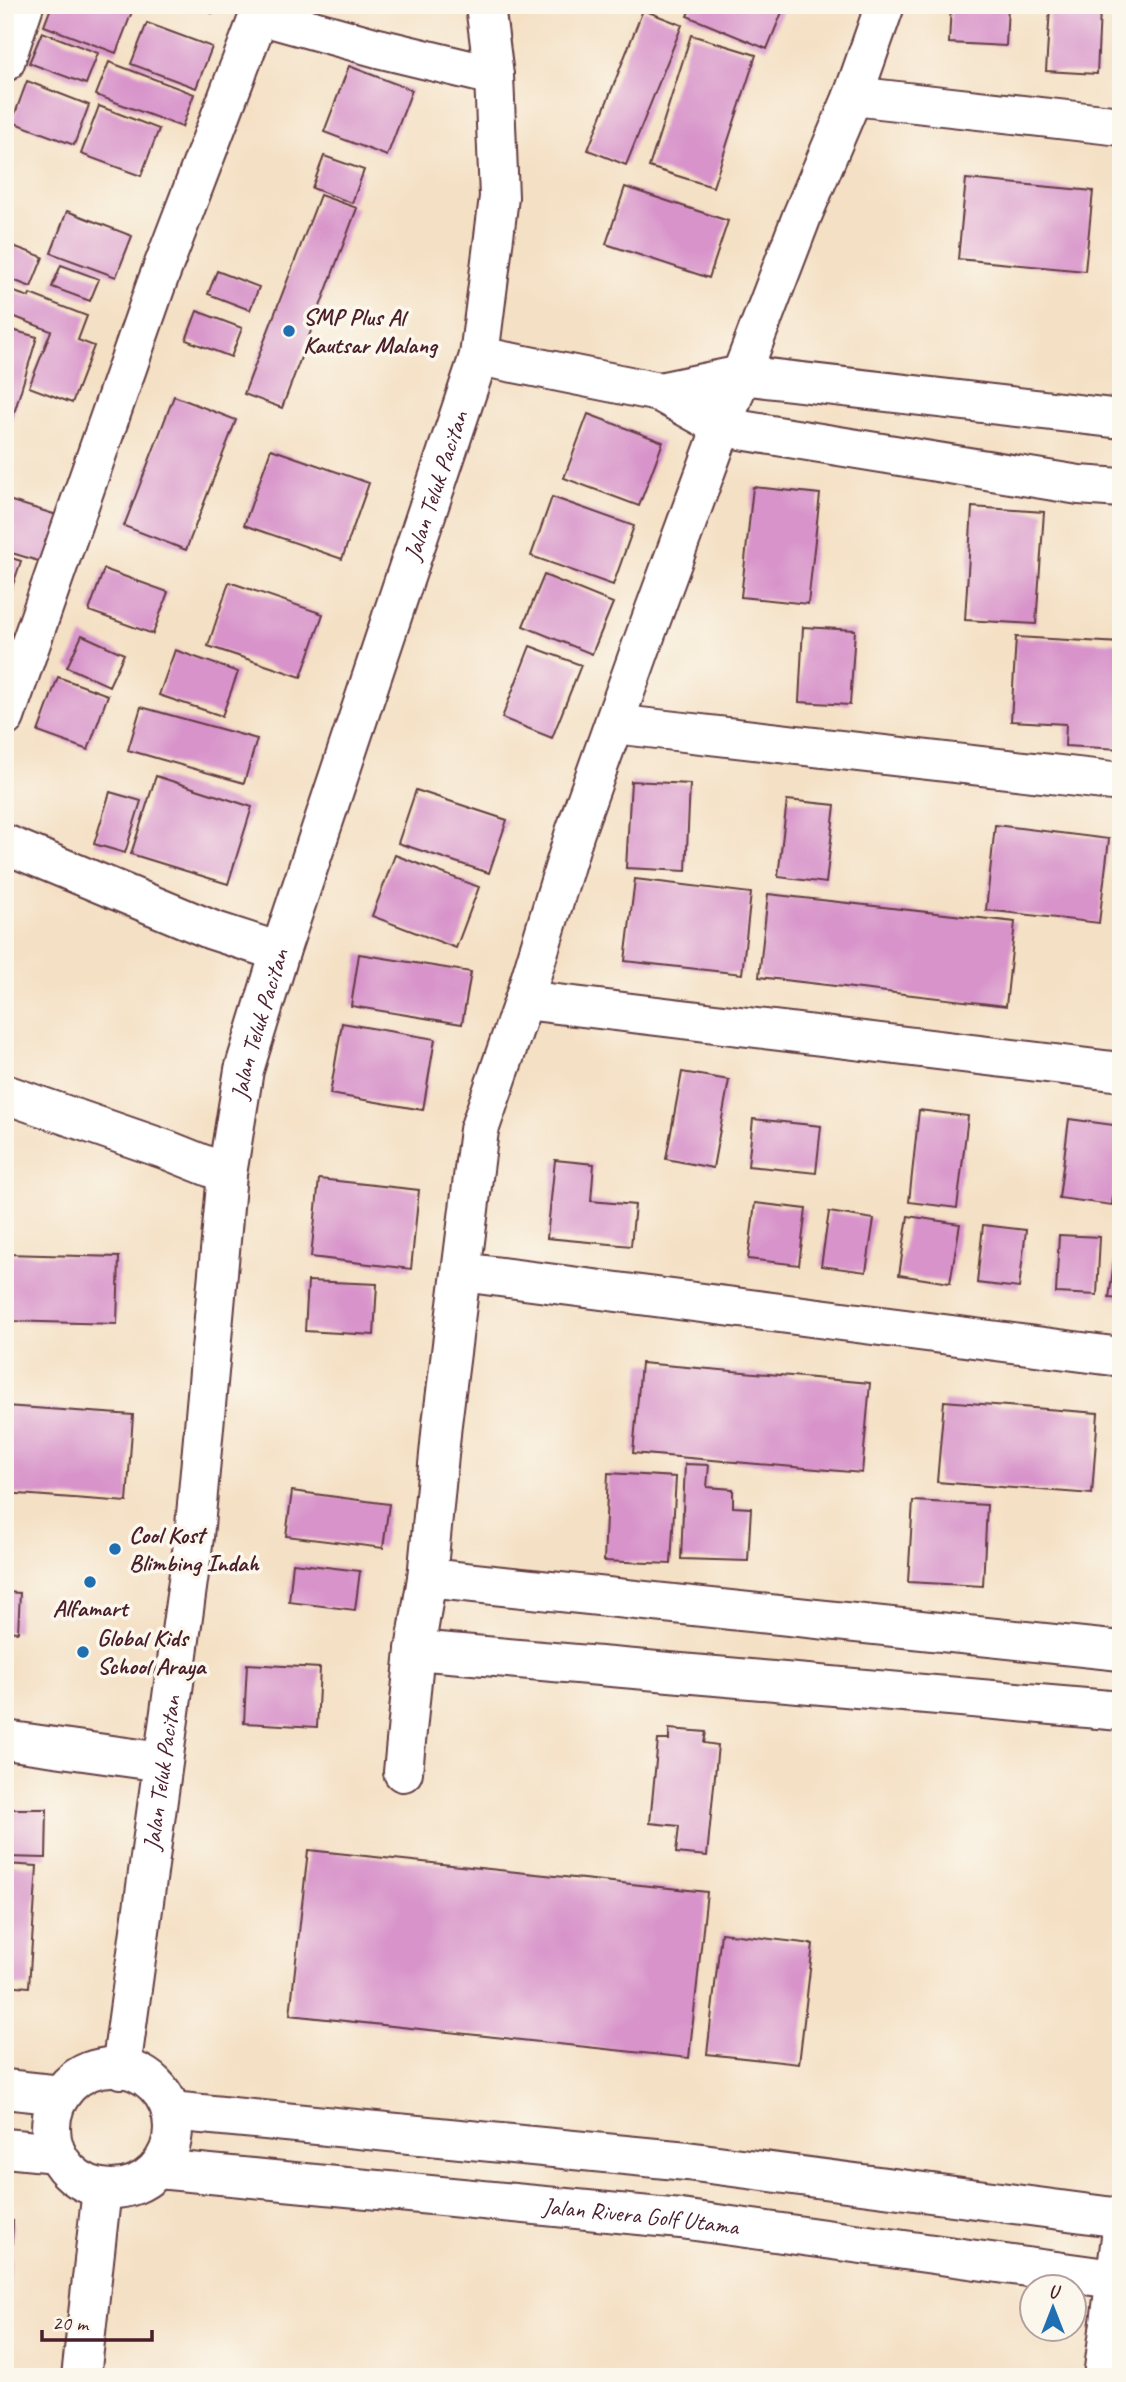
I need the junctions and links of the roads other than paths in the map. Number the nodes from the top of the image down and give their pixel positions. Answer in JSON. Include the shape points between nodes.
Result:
{"nodes":[{"id":1,"x":24,"y":5,"type":"edge"},
{"id":2,"x":485,"y":5,"type":"edge"},
{"id":3,"x":885,"y":5,"type":"edge"},
{"id":4,"x":261,"y":10,"type":"edge"},
{"id":5,"x":5,"y":62,"type":"edge"},
{"id":6,"x":494,"y":76,"type":"junction"},
{"id":7,"x":853,"y":96,"type":"junction"},
{"id":8,"x":1121,"y":126,"type":"edge"},
{"id":9,"x":479,"y":356,"type":"junction"},
{"id":10,"x":741,"y":375,"type":"junction"},
{"id":11,"x":659,"y":392,"type":"junction"},
{"id":12,"x":1121,"y":419,"type":"edge"},
{"id":13,"x":722,"y":427,"type":"junction"},
{"id":14,"x":1121,"y":488,"type":"edge"},
{"id":15,"x":5,"y":717,"type":"edge"},
{"id":16,"x":614,"y":724,"type":"junction"},
{"id":17,"x":1121,"y":782,"type":"edge"},
{"id":18,"x":5,"y":844,"type":"edge"},
{"id":19,"x":280,"y":952,"type":"junction"},
{"id":20,"x":524,"y":1000,"type":"junction"},
{"id":21,"x":1121,"y":1072,"type":"edge"},
{"id":22,"x":5,"y":1094,"type":"edge"},
{"id":23,"x":227,"y":1174,"type":"junction"},
{"id":24,"x":462,"y":1272,"type":"junction"},
{"id":25,"x":1121,"y":1357,"type":"edge"},
{"id":26,"x":427,"y":1578,"type":"junction"},
{"id":27,"x":415,"y":1650,"type":"junction"},
{"id":28,"x":1121,"y":1651,"type":"edge"},
{"id":29,"x":1121,"y":1711,"type":"edge"},
{"id":30,"x":5,"y":1740,"type":"edge"},
{"id":31,"x":162,"y":1762,"type":"junction"},
{"id":32,"x":402,"y":1772,"type":"dead end"},
{"id":33,"x":121,"y":2069,"type":"junction"},
{"id":34,"x":5,"y":2089,"type":"edge"},
{"id":35,"x":61,"y":2095,"type":"junction"},
{"id":36,"x":171,"y":2111,"type":"junction"},
{"id":37,"x":5,"y":2148,"type":"edge"},
{"id":38,"x":56,"y":2153,"type":"junction"},
{"id":39,"x":687,"y":2161,"type":"junction"},
{"id":40,"x":158,"y":2169,"type":"junction"},
{"id":41,"x":103,"y":2189,"type":"junction"},
{"id":42,"x":1121,"y":2218,"type":"edge"},
{"id":43,"x":681,"y":2219,"type":"junction"},
{"id":44,"x":1121,"y":2237,"type":"edge"},
{"id":45,"x":1118,"y":2280,"type":"edge"},
{"id":46,"x":82,"y":2377,"type":"edge"},
{"id":47,"x":1102,"y":2377,"type":"edge"}],
"edges":[{"from":1,"to":5,"type":"street"},
{"from":2,"to":6,"type":"street","name":"Jalan Teluk Pacitan"},
{"from":3,"to":7,"type":"street"},
{"from":4,"to":6,"type":"street","via":[[378,48]]},
{"from":4,"to":15,"type":"street","via":[[156,285]]},
{"from":6,"to":9,"type":"street","name":"Jalan Teluk Pacitan","via":[[499,197]]},
{"from":7,"to":8,"type":"street"},
{"from":7,"to":10,"type":"street"},
{"from":9,"to":11,"type":"street"},
{"from":9,"to":19,"type":"street","name":"Jalan Teluk Pacitan"},
{"from":10,"to":11,"type":"street"},
{"from":10,"to":12,"type":"street"},
{"from":10,"to":13,"type":"street"},
{"from":11,"to":13,"type":"street"},
{"from":13,"to":14,"type":"street","via":[[1065,483]]},
{"from":13,"to":16,"type":"street"},
{"from":16,"to":17,"type":"street"},
{"from":16,"to":20,"type":"street","via":[[575,832]]},
{"from":18,"to":19,"type":"street","via":[[212,930]]},
{"from":19,"to":23,"type":"street","name":"Jalan Teluk Pacitan","via":[[244,1070]]},
{"from":20,"to":21,"type":"street"},
{"from":20,"to":24,"type":"street","via":[[479,1130]]},
{"from":22,"to":23,"type":"street"},
{"from":23,"to":31,"type":"street","name":"Jalan Teluk Pacitan","via":[[194,1537]]},
{"from":24,"to":25,"type":"street"},
{"from":24,"to":26,"type":"street"},
{"from":26,"to":27,"type":"street"},
{"from":26,"to":28,"type":"street"},
{"from":27,"to":29,"type":"street"},
{"from":27,"to":32,"type":"street"},
{"from":30,"to":31,"type":"street"},
{"from":31,"to":33,"type":"street","name":"Jalan Teluk Pacitan"},
{"from":33,"to":35,"type":"street","via":[[92,2071],[74,2080]]},
{"from":33,"to":36,"type":"street","via":[[148,2079]]},
{"from":34,"to":35,"type":"street"},
{"from":35,"to":38,"type":"street","via":[[51,2133]]},
{"from":36,"to":39,"type":"street"},
{"from":36,"to":40,"type":"street","via":[[169,2151]]},
{"from":37,"to":38,"type":"street"},
{"from":38,"to":41,"type":"street","via":[[67,2170]]},
{"from":39,"to":42,"type":"street"},
{"from":39,"to":43,"type":"street"},
{"from":40,"to":41,"type":"street","via":[[123,2188]]},
{"from":40,"to":43,"type":"street","name":"Jalan Rivera Golf Utama"},
{"from":41,"to":46,"type":"street"},
{"from":43,"to":45,"type":"street","name":"Jalan Rivera Golf Utama"},
{"from":44,"to":45,"type":"street"},
{"from":45,"to":47,"type":"street"}]}
